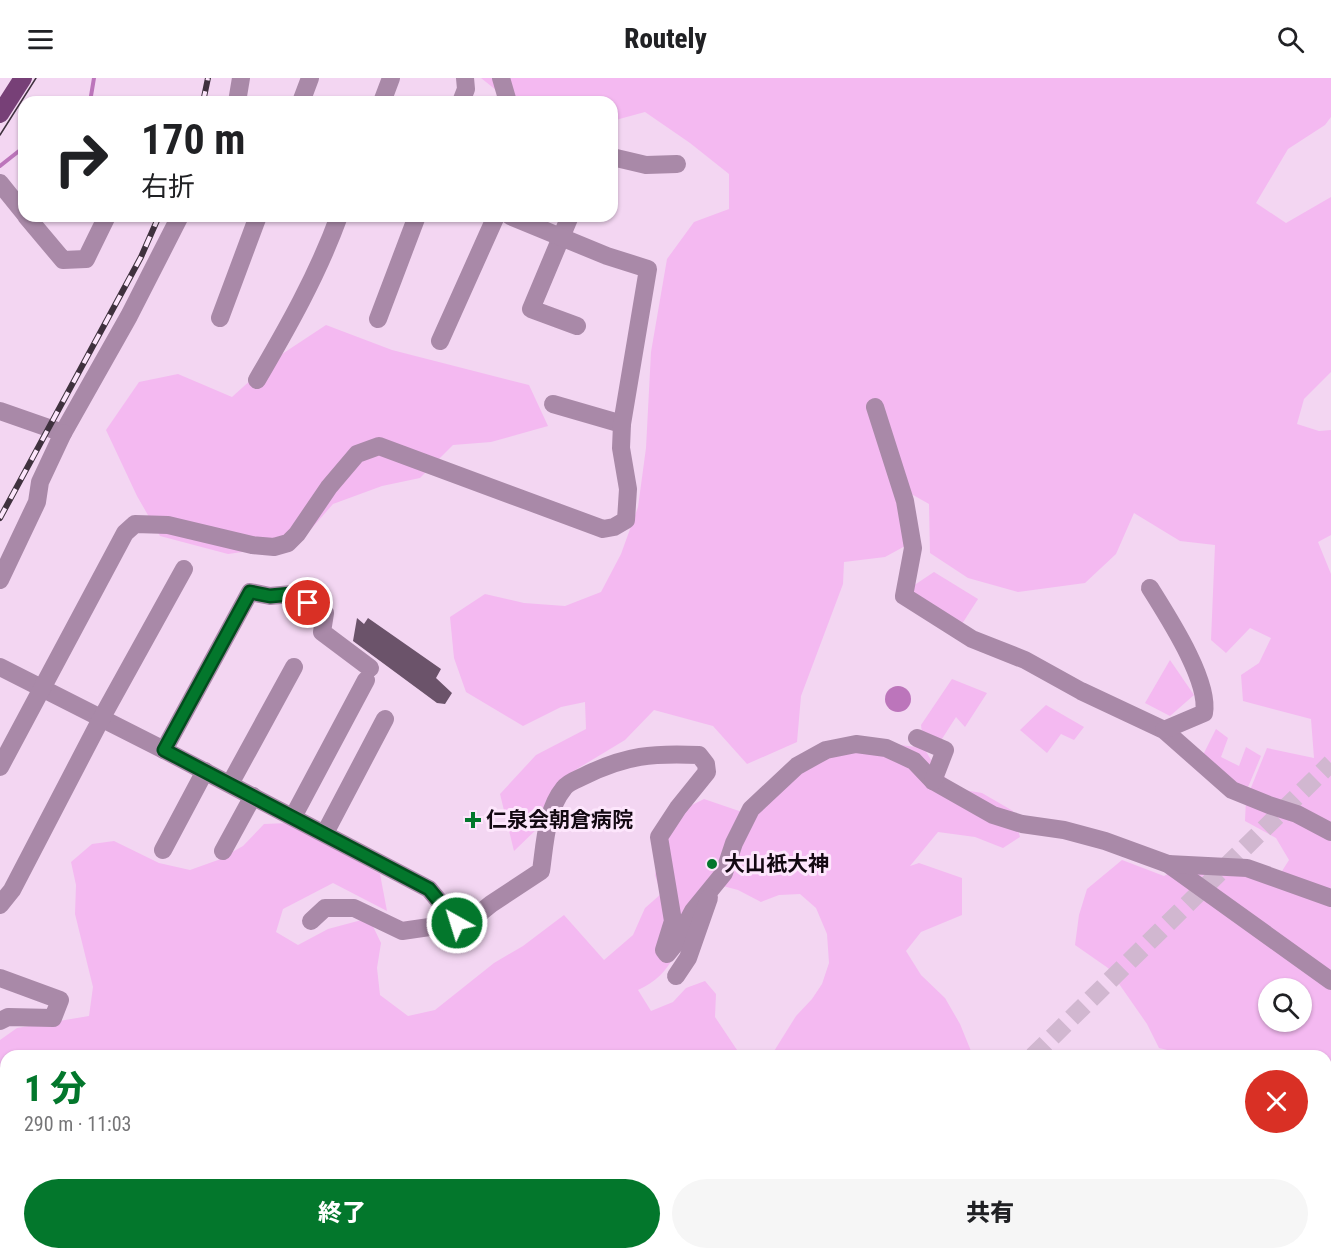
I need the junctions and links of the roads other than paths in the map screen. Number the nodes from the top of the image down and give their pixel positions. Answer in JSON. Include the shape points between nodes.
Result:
{"nodes":[{"id":1,"x":241,"y":78,"type":"edge"},
{"id":2,"x":310,"y":78,"type":"edge"},
{"id":3,"x":391,"y":78,"type":"edge"},
{"id":4,"x":465,"y":78,"type":"edge"},
{"id":5,"x":501,"y":78,"type":"edge"},
{"id":6,"x":21,"y":80,"type":"edge"},
{"id":7,"x":238,"y":96,"type":"edge"},
{"id":8,"x":303,"y":96,"type":"edge"},
{"id":9,"x":384,"y":96,"type":"edge"},
{"id":10,"x":463,"y":96,"type":"edge"},
{"id":11,"x":506,"y":96,"type":"edge"},
{"id":12,"x":0,"y":114,"type":"edge"},
{"id":13,"x":618,"y":158,"type":"edge"},
{"id":14,"x":677,"y":164,"type":"dead end"},
{"id":15,"x":0,"y":183,"type":"edge"},
{"id":16,"x":18,"y":204,"type":"edge"},
{"id":17,"x":33,"y":222,"type":"edge"},
{"id":18,"x":104,"y":222,"type":"edge"},
{"id":19,"x":177,"y":222,"type":"edge"},
{"id":20,"x":256,"y":222,"type":"edge"},
{"id":21,"x":337,"y":222,"type":"edge"},
{"id":22,"x":415,"y":222,"type":"edge"},
{"id":23,"x":493,"y":222,"type":"edge"},
{"id":24,"x":525,"y":222,"type":"edge"},
{"id":25,"x":568,"y":222,"type":"edge"},
{"id":26,"x":562,"y":237,"type":"junction"},
{"id":27,"x":220,"y":318,"type":"dead end"},
{"id":28,"x":378,"y":320,"type":"dead end"},
{"id":29,"x":577,"y":326,"type":"dead end"},
{"id":30,"x":440,"y":341,"type":"dead end"},
{"id":31,"x":258,"y":381,"type":"dead end"},
{"id":32,"x":553,"y":404,"type":"dead end"},
{"id":33,"x":875,"y":407,"type":"dead end"},
{"id":34,"x":0,"y":411,"type":"edge"},
{"id":35,"x":622,"y":424,"type":"junction"},
{"id":36,"x":63,"y":433,"type":"junction"},
{"id":37,"x":184,"y":569,"type":"dead end"},
{"id":38,"x":0,"y":580,"type":"edge"},
{"id":39,"x":1150,"y":588,"type":"dead end"},
{"id":40,"x":0,"y":667,"type":"edge"},
{"id":41,"x":294,"y":667,"type":"dead end"},
{"id":42,"x":40,"y":688,"type":"junction"},
{"id":43,"x":101,"y":719,"type":"junction"},
{"id":44,"x":385,"y":719,"type":"dead end"},
{"id":45,"x":1164,"y":730,"type":"junction"},
{"id":46,"x":917,"y":738,"type":"dead end"},
{"id":47,"x":164,"y":750,"type":"junction"},
{"id":48,"x":0,"y":767,"type":"edge"},
{"id":49,"x":205,"y":771,"type":"junction"},
{"id":50,"x":933,"y":781,"type":"junction"},
{"id":51,"x":230,"y":784,"type":"junction"},
{"id":52,"x":253,"y":796,"type":"junction"},
{"id":53,"x":293,"y":817,"type":"junction"},
{"id":54,"x":1331,"y":832,"type":"edge"},
{"id":55,"x":325,"y":833,"type":"junction"},
{"id":56,"x":163,"y":850,"type":"dead end"},
{"id":57,"x":223,"y":851,"type":"dead end"},
{"id":58,"x":1168,"y":864,"type":"junction"},
{"id":59,"x":713,"y":887,"type":"junction"},
{"id":60,"x":1331,"y":898,"type":"edge"},
{"id":61,"x":0,"y":905,"type":"edge"},
{"id":62,"x":311,"y":921,"type":"dead end"},
{"id":63,"x":457,"y":923,"type":"junction"},
{"id":64,"x":675,"y":976,"type":"dead end"},
{"id":65,"x":0,"y":978,"type":"edge"},
{"id":66,"x":1331,"y":981,"type":"edge"},
{"id":67,"x":0,"y":1021,"type":"edge"}],
"edges":[{"from":1,"to":7,"type":"street"},
{"from":2,"to":8,"type":"street"},
{"from":3,"to":9,"type":"street"},
{"from":4,"to":10,"type":"street"},
{"from":5,"to":11,"type":"street"},
{"from":6,"to":12,"type":"main road"},
{"from":13,"to":14,"type":"street","via":[[646,165]]},
{"from":15,"to":16,"type":"street"},
{"from":17,"to":18,"type":"street","via":[[63,260],[86,259]]},
{"from":19,"to":36,"type":"street"},
{"from":20,"to":27,"type":"street"},
{"from":21,"to":31,"type":"street","via":[[326,251]]},
{"from":22,"to":28,"type":"street"},
{"from":23,"to":30,"type":"street"},
{"from":24,"to":26,"type":"street"},
{"from":25,"to":26,"type":"street"},
{"from":26,"to":29,"type":"street","via":[[531,309]]},
{"from":26,"to":35,"type":"street","via":[[648,269]]},
{"from":32,"to":35,"type":"street"},
{"from":33,"to":45,"type":"street","via":[[905,501],[913,548],[904,596],[972,639],[1024,660]]},
{"from":34,"to":36,"type":"street"},
{"from":35,"to":42,"type":"street","via":[[621,448],[628,489],[626,520],[603,530],[379,446],[357,454],[288,543],[274,547],[252,545],[168,525],[135,524],[125,532]]},
{"from":36,"to":38,"type":"street","via":[[40,483],[38,502]]},
{"from":37,"to":43,"type":"street"},
{"from":39,"to":45,"type":"street","via":[[1185,646],[1206,701],[1204,713]]},
{"from":40,"to":42,"type":"street"},
{"from":41,"to":51,"type":"street"},
{"from":42,"to":43,"type":"street"},
{"from":42,"to":48,"type":"street"},
{"from":43,"to":47,"type":"street"},
{"from":43,"to":61,"type":"street","via":[[12,890]]},
{"from":44,"to":55,"type":"street"},
{"from":45,"to":54,"type":"street","via":[[1232,790],[1297,814]]},
{"from":46,"to":50,"type":"street","via":[[945,750]]},
{"from":47,"to":49,"type":"street"},
{"from":47,"to":53,"type":"street","via":[[250,592],[270,596],[292,594],[325,613],[322,632],[368,674]]},
{"from":49,"to":51,"type":"street"},
{"from":49,"to":56,"type":"street"},
{"from":50,"to":58,"type":"street","via":[[993,815],[1105,841]]},
{"from":50,"to":59,"type":"street","via":[[914,761],[886,748],[856,744],[826,750],[797,766],[751,809],[724,873]]},
{"from":51,"to":52,"type":"street"},
{"from":52,"to":53,"type":"street"},
{"from":52,"to":57,"type":"street"},
{"from":53,"to":55,"type":"street"},
{"from":55,"to":63,"type":"street","via":[[429,889]]},
{"from":58,"to":60,"type":"street","via":[[1247,868]]},
{"from":58,"to":66,"type":"street"},
{"from":59,"to":63,"type":"street","via":[[667,954],[664,950],[673,921],[659,837],[706,772],[706,764],[699,755],[643,755],[605,765],[565,786],[548,824],[541,871],[465,925]]},
{"from":59,"to":64,"type":"street","via":[[688,958]]},
{"from":62,"to":63,"type":"street","via":[[325,908],[354,908],[402,931]]},
{"from":65,"to":67,"type":"street","via":[[60,1000],[53,1018],[9,1017]]}]}
